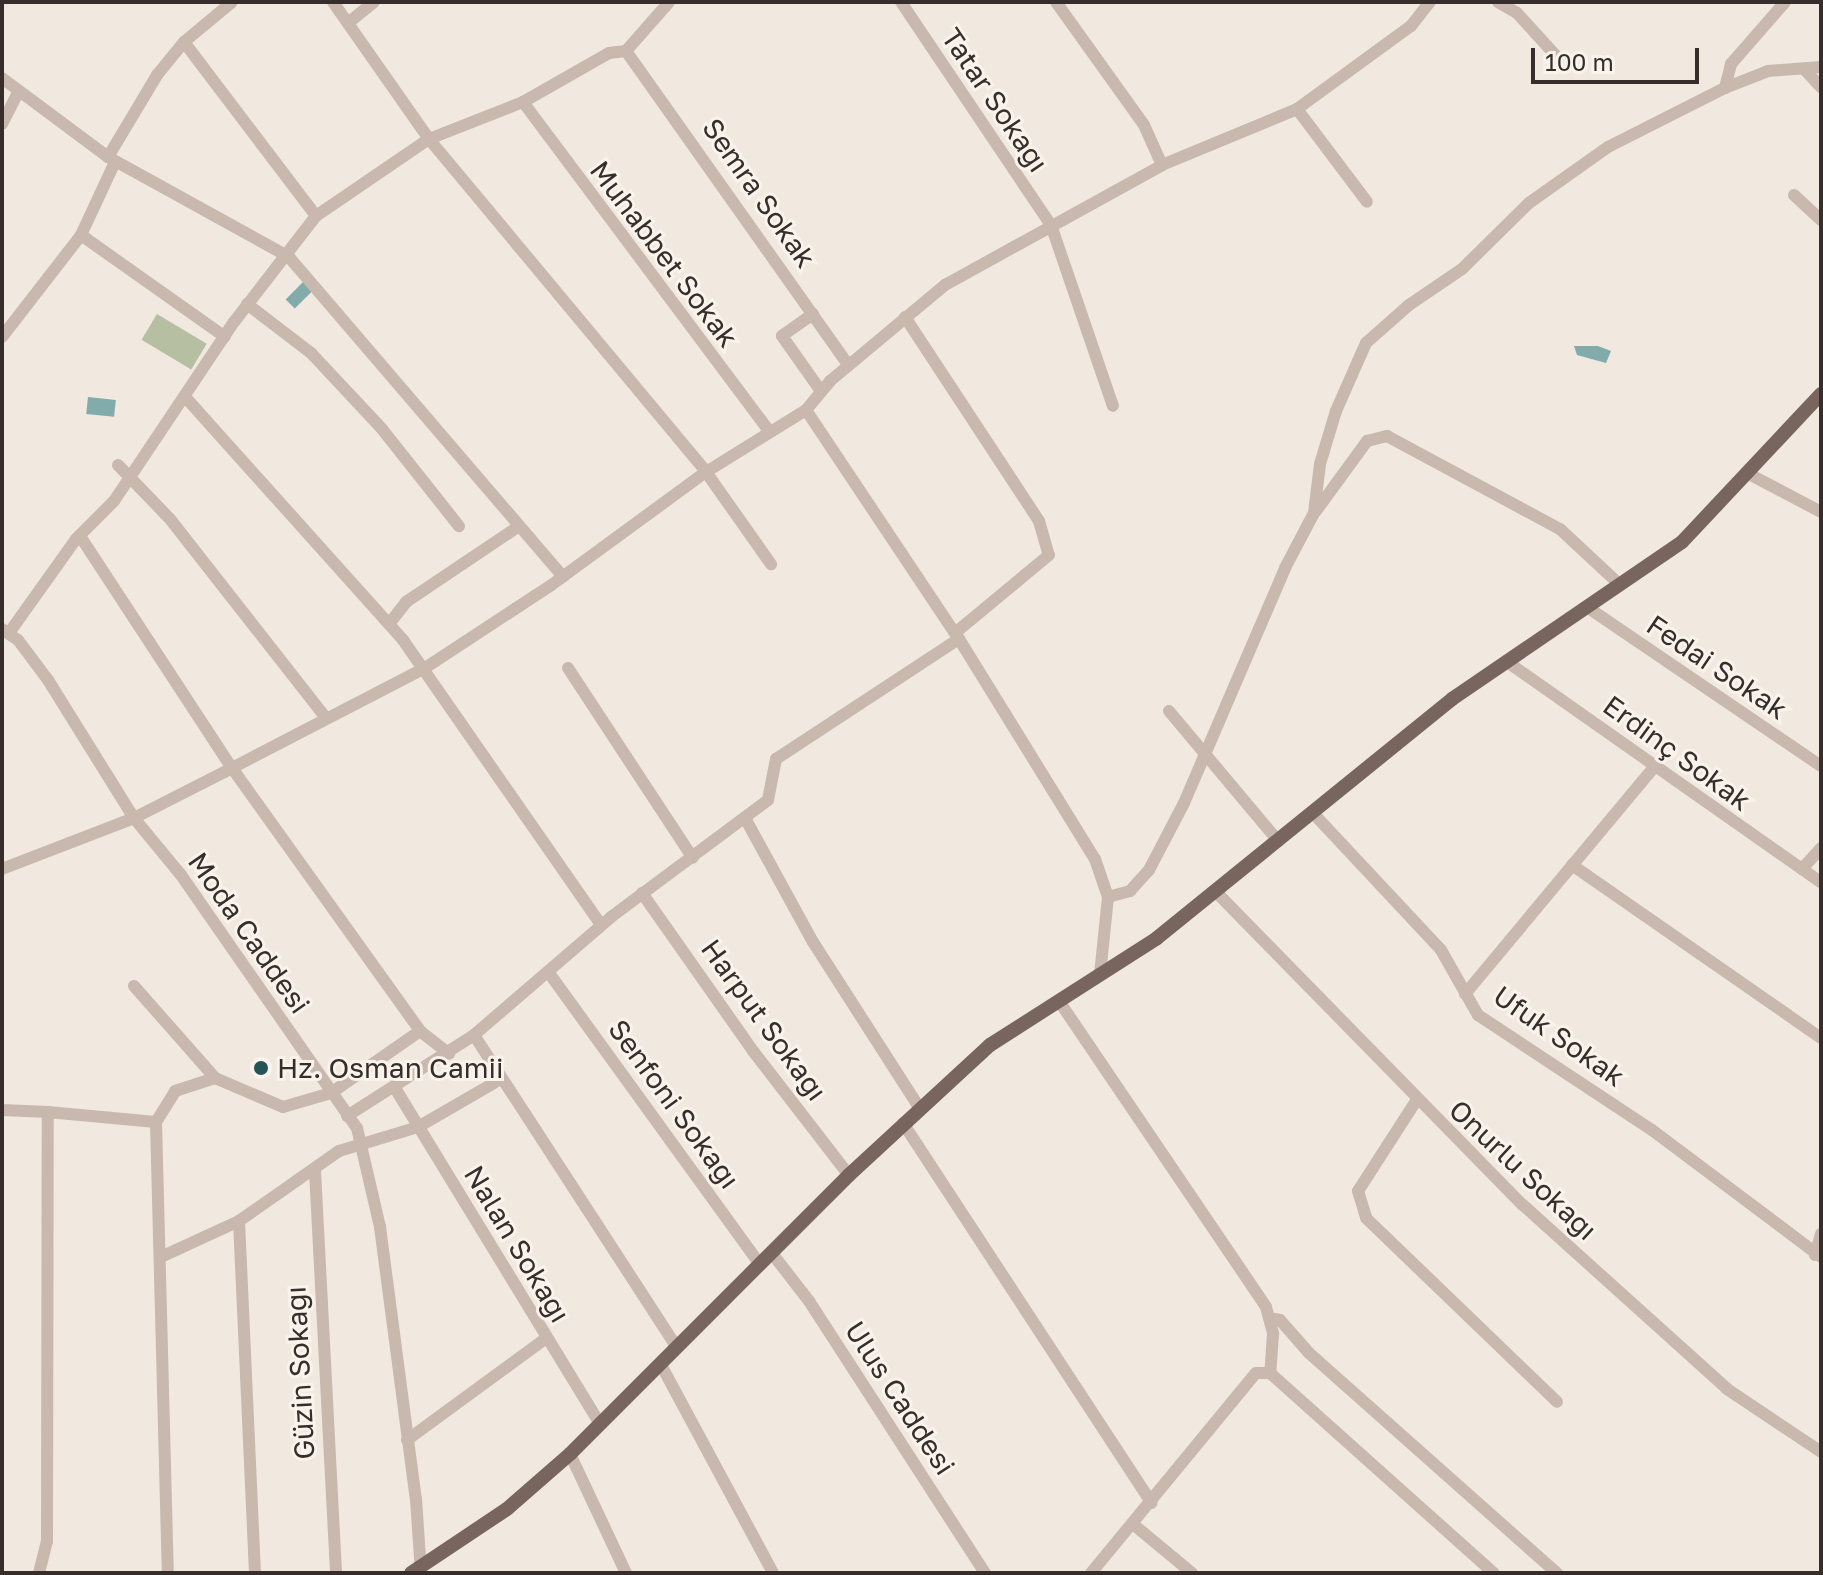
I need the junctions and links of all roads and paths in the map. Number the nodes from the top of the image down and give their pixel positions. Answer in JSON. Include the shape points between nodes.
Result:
{"nodes":[{"id":1,"x":232,"y":2,"type":"edge"},
{"id":2,"x":333,"y":2,"type":"edge"},
{"id":3,"x":374,"y":2,"type":"edge"},
{"id":4,"x":669,"y":2,"type":"edge"},
{"id":5,"x":901,"y":2,"type":"edge"},
{"id":6,"x":1056,"y":2,"type":"edge"},
{"id":7,"x":1430,"y":2,"type":"edge"},
{"id":8,"x":1498,"y":2,"type":"edge"},
{"id":9,"x":1785,"y":2,"type":"edge"},
{"id":10,"x":348,"y":23,"type":"junction"},
{"id":11,"x":184,"y":42,"type":"junction"},
{"id":12,"x":626,"y":51,"type":"junction"},
{"id":13,"x":1558,"y":58,"type":"dead end"},
{"id":14,"x":1821,"y":67,"type":"edge"},
{"id":15,"x":1805,"y":70,"type":"junction"},
{"id":16,"x":2,"y":78,"type":"edge"},
{"id":17,"x":1821,"y":87,"type":"edge"},
{"id":18,"x":1725,"y":88,"type":"junction"},
{"id":19,"x":19,"y":91,"type":"junction"},
{"id":20,"x":523,"y":102,"type":"junction"},
{"id":21,"x":1297,"y":109,"type":"junction"},
{"id":22,"x":2,"y":124,"type":"edge"},
{"id":23,"x":429,"y":139,"type":"junction"},
{"id":24,"x":111,"y":159,"type":"junction"},
{"id":25,"x":1162,"y":165,"type":"junction"},
{"id":26,"x":1794,"y":195,"type":"dead end"},
{"id":27,"x":1367,"y":202,"type":"dead end"},
{"id":28,"x":316,"y":216,"type":"junction"},
{"id":29,"x":1821,"y":220,"type":"edge"},
{"id":30,"x":1051,"y":225,"type":"junction"},
{"id":31,"x":81,"y":235,"type":"junction"},
{"id":32,"x":289,"y":257,"type":"junction"},
{"id":33,"x":247,"y":304,"type":"junction"},
{"id":34,"x":813,"y":314,"type":"junction"},
{"id":35,"x":905,"y":317,"type":"junction"},
{"id":36,"x":2,"y":337,"type":"edge"},
{"id":37,"x":225,"y":337,"type":"junction"},
{"id":38,"x":848,"y":365,"type":"junction"},
{"id":39,"x":821,"y":391,"type":"junction"},
{"id":40,"x":1821,"y":394,"type":"edge"},
{"id":41,"x":187,"y":399,"type":"junction"},
{"id":42,"x":1113,"y":406,"type":"dead end"},
{"id":43,"x":806,"y":410,"type":"junction"},
{"id":44,"x":770,"y":432,"type":"junction"},
{"id":45,"x":118,"y":465,"type":"dead end"},
{"id":46,"x":706,"y":472,"type":"junction"},
{"id":47,"x":1749,"y":474,"type":"junction"},
{"id":48,"x":133,"y":476,"type":"junction"},
{"id":49,"x":1821,"y":512,"type":"edge"},
{"id":50,"x":1314,"y":513,"type":"junction"},
{"id":51,"x":459,"y":526,"type":"dead end"},
{"id":52,"x":516,"y":528,"type":"junction"},
{"id":53,"x":80,"y":536,"type":"junction"},
{"id":54,"x":771,"y":564,"type":"dead end"},
{"id":55,"x":563,"y":577,"type":"junction"},
{"id":56,"x":1620,"y":585,"type":"junction"},
{"id":57,"x":1587,"y":607,"type":"junction"},
{"id":58,"x":389,"y":624,"type":"junction"},
{"id":59,"x":6,"y":631,"type":"edge"},
{"id":60,"x":957,"y":636,"type":"junction"},
{"id":61,"x":1506,"y":661,"type":"junction"},
{"id":62,"x":425,"y":668,"type":"junction"},
{"id":63,"x":568,"y":668,"type":"dead end"},
{"id":64,"x":1169,"y":711,"type":"dead end"},
{"id":65,"x":326,"y":718,"type":"junction"},
{"id":66,"x":1205,"y":756,"type":"junction"},
{"id":67,"x":1821,"y":766,"type":"edge"},
{"id":68,"x":1654,"y":767,"type":"junction"},
{"id":69,"x":232,"y":768,"type":"junction"},
{"id":70,"x":1312,"y":812,"type":"junction"},
{"id":71,"x":134,"y":818,"type":"junction"},
{"id":72,"x":745,"y":818,"type":"junction"},
{"id":73,"x":1278,"y":841,"type":"junction"},
{"id":74,"x":1821,"y":848,"type":"edge"},
{"id":75,"x":693,"y":858,"type":"junction"},
{"id":76,"x":1572,"y":865,"type":"junction"},
{"id":77,"x":2,"y":869,"type":"edge"},
{"id":78,"x":1802,"y":869,"type":"junction"},
{"id":79,"x":1821,"y":882,"type":"edge"},
{"id":80,"x":642,"y":893,"type":"junction"},
{"id":81,"x":1218,"y":894,"type":"junction"},
{"id":82,"x":1108,"y":897,"type":"junction"},
{"id":83,"x":601,"y":925,"type":"junction"},
{"id":84,"x":549,"y":973,"type":"junction"},
{"id":85,"x":1100,"y":975,"type":"junction"},
{"id":86,"x":134,"y":986,"type":"dead end"},
{"id":87,"x":1465,"y":994,"type":"junction"},
{"id":88,"x":1059,"y":1001,"type":"junction"},
{"id":89,"x":420,"y":1031,"type":"junction"},
{"id":90,"x":474,"y":1035,"type":"junction"},
{"id":91,"x":1821,"y":1038,"type":"edge"},
{"id":92,"x":449,"y":1054,"type":"junction"},
{"id":93,"x":215,"y":1078,"type":"junction"},
{"id":94,"x":499,"y":1080,"type":"junction"},
{"id":95,"x":395,"y":1088,"type":"junction"},
{"id":96,"x":331,"y":1093,"type":"junction"},
{"id":97,"x":1416,"y":1101,"type":"junction"},
{"id":98,"x":919,"y":1107,"type":"junction"},
{"id":99,"x":2,"y":1110,"type":"edge"},
{"id":100,"x":48,"y":1112,"type":"junction"},
{"id":101,"x":347,"y":1116,"type":"junction"},
{"id":102,"x":156,"y":1122,"type":"junction"},
{"id":103,"x":903,"y":1123,"type":"junction"},
{"id":104,"x":418,"y":1127,"type":"junction"},
{"id":105,"x":363,"y":1144,"type":"junction"},
{"id":106,"x":315,"y":1171,"type":"junction"},
{"id":107,"x":849,"y":1175,"type":"junction"},
{"id":108,"x":239,"y":1221,"type":"junction"},
{"id":109,"x":1821,"y":1234,"type":"edge"},
{"id":110,"x":771,"y":1252,"type":"junction"},
{"id":111,"x":163,"y":1256,"type":"junction"},
{"id":112,"x":1818,"y":1256,"type":"edge"},
{"id":113,"x":760,"y":1264,"type":"junction"},
{"id":114,"x":1269,"y":1318,"type":"junction"},
{"id":115,"x":545,"y":1339,"type":"junction"},
{"id":116,"x":676,"y":1346,"type":"junction"},
{"id":117,"x":660,"y":1363,"type":"junction"},
{"id":118,"x":1270,"y":1373,"type":"junction"},
{"id":119,"x":1557,"y":1402,"type":"dead end"},
{"id":120,"x":600,"y":1424,"type":"junction"},
{"id":121,"x":407,"y":1440,"type":"junction"},
{"id":122,"x":1821,"y":1452,"type":"edge"},
{"id":123,"x":570,"y":1454,"type":"junction"},
{"id":124,"x":1152,"y":1503,"type":"junction"},
{"id":125,"x":1134,"y":1525,"type":"junction"},
{"id":126,"x":417,"y":1572,"type":"edge"},
{"id":127,"x":39,"y":1573,"type":"edge"},
{"id":128,"x":168,"y":1573,"type":"edge"},
{"id":129,"x":255,"y":1573,"type":"edge"},
{"id":130,"x":336,"y":1573,"type":"edge"},
{"id":131,"x":626,"y":1573,"type":"edge"},
{"id":132,"x":773,"y":1573,"type":"edge"},
{"id":133,"x":985,"y":1573,"type":"edge"},
{"id":134,"x":1091,"y":1573,"type":"edge"},
{"id":135,"x":1192,"y":1573,"type":"edge"},
{"id":136,"x":1494,"y":1573,"type":"edge"},
{"id":137,"x":1557,"y":1573,"type":"edge"}],
"edges":[{"from":1,"to":11,"type":"street"},
{"from":2,"to":10,"type":"street"},
{"from":3,"to":10,"type":"street"},
{"from":4,"to":12,"type":"street"},
{"from":5,"to":30,"type":"street","name":"Tatar Sokağı"},
{"from":6,"to":25,"type":"street","via":[[1144,125]]},
{"from":7,"to":21,"type":"street","via":[[1411,26]]},
{"from":8,"to":13,"type":"street","via":[[1517,13]]},
{"from":9,"to":18,"type":"street","via":[[1731,64]]},
{"from":10,"to":23,"type":"street"},
{"from":11,"to":24,"type":"street","via":[[157,75]]},
{"from":11,"to":28,"type":"street"},
{"from":12,"to":20,"type":"street","via":[[609,53]]},
{"from":12,"to":34,"type":"street","name":"Semra Sokak"},
{"from":14,"to":15,"type":"street"},
{"from":15,"to":17,"type":"street"},
{"from":15,"to":18,"type":"street","via":[[1768,71]]},
{"from":16,"to":19,"type":"street"},
{"from":18,"to":50,"type":"street","via":[[1608,147],[1529,203],[1462,269],[1366,343],[1336,411],[1320,464]]},
{"from":19,"to":22,"type":"street"},
{"from":19,"to":24,"type":"street"},
{"from":20,"to":23,"type":"street"},
{"from":20,"to":44,"type":"street","name":"Muhabbet Sokak"},
{"from":21,"to":25,"type":"street"},
{"from":21,"to":27,"type":"street"},
{"from":23,"to":28,"type":"street"},
{"from":23,"to":46,"type":"street"},
{"from":24,"to":31,"type":"street"},
{"from":24,"to":32,"type":"street"},
{"from":25,"to":30,"type":"street"},
{"from":26,"to":29,"type":"street"},
{"from":28,"to":32,"type":"street"},
{"from":30,"to":35,"type":"street","via":[[945,285]]},
{"from":30,"to":42,"type":"street","name":"Tatar Sokağı"},
{"from":31,"to":36,"type":"street"},
{"from":31,"to":37,"type":"street"},
{"from":32,"to":33,"type":"street"},
{"from":32,"to":52,"type":"street","via":[[473,470]]},
{"from":33,"to":37,"type":"street"},
{"from":33,"to":51,"type":"street","via":[[311,353],[382,429]]},
{"from":34,"to":38,"type":"street","name":"Semra Sokak"},
{"from":34,"to":39,"type":"street","via":[[782,336]]},
{"from":35,"to":38,"type":"street"},
{"from":35,"to":60,"type":"street","via":[[1039,521],[1049,555]]},
{"from":37,"to":41,"type":"street"},
{"from":38,"to":39,"type":"street"},
{"from":39,"to":43,"type":"street"},
{"from":40,"to":47,"type":"main road"},
{"from":41,"to":48,"type":"street"},
{"from":41,"to":58,"type":"street"},
{"from":43,"to":44,"type":"street"},
{"from":43,"to":60,"type":"street"},
{"from":44,"to":46,"type":"street"},
{"from":45,"to":48,"type":"street"},
{"from":46,"to":54,"type":"street"},
{"from":46,"to":55,"type":"street"},
{"from":47,"to":49,"type":"street"},
{"from":47,"to":56,"type":"main road","via":[[1682,542]]},
{"from":48,"to":53,"type":"street"},
{"from":48,"to":65,"type":"street"},
{"from":50,"to":56,"type":"street","via":[[1367,441],[1387,436],[1560,529]]},
{"from":50,"to":66,"type":"street"},
{"from":52,"to":55,"type":"street"},
{"from":52,"to":58,"type":"street","via":[[406,602]]},
{"from":53,"to":59,"type":"street"},
{"from":53,"to":69,"type":"street"},
{"from":55,"to":62,"type":"street"},
{"from":56,"to":57,"type":"main road"},
{"from":57,"to":61,"type":"main road"},
{"from":57,"to":67,"type":"street","name":"Fedai Sokak"},
{"from":58,"to":62,"type":"street"},
{"from":59,"to":71,"type":"street","name":"Moda Caddesi","via":[[48,680]]},
{"from":60,"to":72,"type":"street","via":[[776,759],[768,800]]},
{"from":60,"to":82,"type":"street","via":[[1095,859]]},
{"from":61,"to":68,"type":"street","name":"Erdinç Sokak"},
{"from":61,"to":70,"type":"main road"},
{"from":62,"to":65,"type":"street"},
{"from":62,"to":83,"type":"street"},
{"from":63,"to":75,"type":"street"},
{"from":64,"to":66,"type":"street"},
{"from":65,"to":69,"type":"street"},
{"from":66,"to":73,"type":"street"},
{"from":66,"to":82,"type":"street","via":[[1149,870],[1130,891]]},
{"from":68,"to":76,"type":"street"},
{"from":68,"to":78,"type":"street","name":"Erdinç Sokak"},
{"from":69,"to":71,"type":"street"},
{"from":69,"to":89,"type":"street"},
{"from":70,"to":73,"type":"main road"},
{"from":70,"to":87,"type":"street","name":"Ufuk Sokak","via":[[1441,950]]},
{"from":71,"to":77,"type":"street"},
{"from":71,"to":96,"type":"street","name":"Moda Caddesi","via":[[181,875]]},
{"from":72,"to":75,"type":"street"},
{"from":72,"to":98,"type":"street","via":[[813,942]]},
{"from":73,"to":81,"type":"main road"},
{"from":74,"to":78,"type":"street"},
{"from":75,"to":80,"type":"street"},
{"from":76,"to":87,"type":"street"},
{"from":76,"to":91,"type":"street"},
{"from":78,"to":79,"type":"street","name":"Erdinç Sokak"},
{"from":80,"to":83,"type":"street"},
{"from":80,"to":107,"type":"street","name":"Harput Sokağı","via":[[753,1051]]},
{"from":81,"to":85,"type":"main road"},
{"from":81,"to":97,"type":"street","name":"Onurlu Sokağı"},
{"from":82,"to":85,"type":"street"},
{"from":83,"to":84,"type":"street"},
{"from":84,"to":90,"type":"street"},
{"from":84,"to":113,"type":"street","name":"Senfoni Sokağı"},
{"from":85,"to":88,"type":"main road"},
{"from":86,"to":93,"type":"street"},
{"from":87,"to":112,"type":"street","name":"Ufuk Sokak","via":[[1478,1015],[1562,1067],[1740,1193]]},
{"from":88,"to":98,"type":"main road","via":[[990,1045]]},
{"from":88,"to":114,"type":"street"},
{"from":89,"to":92,"type":"street"},
{"from":89,"to":96,"type":"street"},
{"from":90,"to":92,"type":"street"},
{"from":90,"to":94,"type":"street"},
{"from":92,"to":95,"type":"street"},
{"from":93,"to":96,"type":"street","via":[[283,1107]]},
{"from":93,"to":102,"type":"street","via":[[175,1091]]},
{"from":94,"to":104,"type":"street"},
{"from":94,"to":116,"type":"street"},
{"from":95,"to":101,"type":"street"},
{"from":95,"to":104,"type":"street","name":"Nalan Sokağı"},
{"from":96,"to":101,"type":"street","name":"Moda Caddesi"},
{"from":97,"to":119,"type":"street","via":[[1358,1191],[1366,1218]]},
{"from":97,"to":122,"type":"street","name":"Onurlu Sokağı","via":[[1716,1380],[1790,1436]]},
{"from":98,"to":103,"type":"main road"},
{"from":99,"to":100,"type":"street"},
{"from":100,"to":102,"type":"street"},
{"from":100,"to":127,"type":"street","via":[[47,1542]]},
{"from":101,"to":105,"type":"street","name":"Moda Caddesi"},
{"from":102,"to":111,"type":"street"},
{"from":103,"to":107,"type":"main road"},
{"from":103,"to":124,"type":"street"},
{"from":104,"to":105,"type":"street"},
{"from":104,"to":115,"type":"street","name":"Nalan Sokağı"},
{"from":105,"to":106,"type":"street","via":[[339,1151]]},
{"from":105,"to":121,"type":"street","name":"Moda Caddesi","via":[[380,1227]]},
{"from":106,"to":108,"type":"street"},
{"from":106,"to":130,"type":"street","name":"Güzin Sokağı"},
{"from":107,"to":110,"type":"main road"},
{"from":108,"to":111,"type":"street"},
{"from":108,"to":129,"type":"street"},
{"from":109,"to":112,"type":"street"},
{"from":110,"to":113,"type":"main road"},
{"from":110,"to":133,"type":"street","name":"Ulus Caddesi","via":[[809,1301]]},
{"from":111,"to":128,"type":"street"},
{"from":113,"to":116,"type":"main road"},
{"from":114,"to":118,"type":"street"},
{"from":114,"to":137,"type":"street","via":[[1280,1320],[1309,1353]]},
{"from":115,"to":120,"type":"street","name":"Nalan Sokağı"},
{"from":115,"to":121,"type":"street"},
{"from":116,"to":117,"type":"main road"},
{"from":117,"to":120,"type":"main road"},
{"from":117,"to":132,"type":"street"},
{"from":118,"to":124,"type":"street","via":[[1256,1373]]},
{"from":118,"to":136,"type":"street"},
{"from":120,"to":123,"type":"main road"},
{"from":121,"to":126,"type":"street","name":"Moda Caddesi"},
{"from":123,"to":126,"type":"main road","via":[[507,1509]]},
{"from":123,"to":131,"type":"street"},
{"from":124,"to":125,"type":"street"},
{"from":125,"to":134,"type":"street"},
{"from":125,"to":135,"type":"street"}]}
